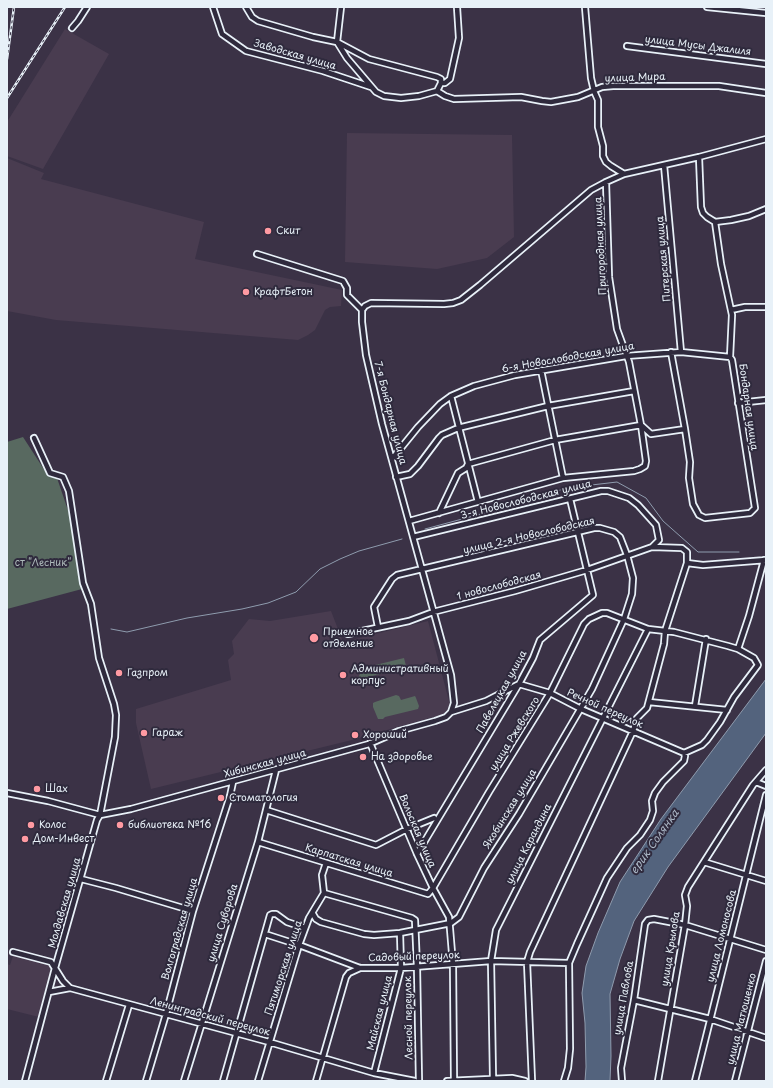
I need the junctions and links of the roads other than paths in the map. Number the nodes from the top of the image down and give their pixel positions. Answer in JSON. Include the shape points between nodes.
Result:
{"nodes":[{"id":1,"x":86,"y":7,"type":"edge"},
{"id":2,"x":213,"y":7,"type":"edge"},
{"id":3,"x":246,"y":7,"type":"edge"},
{"id":4,"x":341,"y":7,"type":"edge"},
{"id":5,"x":457,"y":7,"type":"edge"},
{"id":6,"x":585,"y":7,"type":"edge"},
{"id":7,"x":707,"y":7,"type":"edge"},
{"id":8,"x":766,"y":13,"type":"edge"},
{"id":9,"x":72,"y":28,"type":"dead end"},
{"id":10,"x":337,"y":42,"type":"junction"},
{"id":11,"x":627,"y":46,"type":"dead end"},
{"id":12,"x":766,"y":64,"type":"edge"},
{"id":13,"x":441,"y":83,"type":"junction"},
{"id":14,"x":371,"y":87,"type":"junction"},
{"id":15,"x":437,"y":91,"type":"junction"},
{"id":16,"x":594,"y":91,"type":"junction"},
{"id":17,"x":766,"y":93,"type":"edge"},
{"id":18,"x":766,"y":139,"type":"edge"},
{"id":19,"x":699,"y":157,"type":"junction"},
{"id":20,"x":664,"y":165,"type":"junction"},
{"id":21,"x":624,"y":174,"type":"junction"},
{"id":22,"x":606,"y":182,"type":"junction"},
{"id":23,"x":766,"y":210,"type":"edge"},
{"id":24,"x":715,"y":222,"type":"junction"},
{"id":25,"x":257,"y":254,"type":"dead end"},
{"id":26,"x":766,"y":307,"type":"edge"},
{"id":27,"x":362,"y":310,"type":"junction"},
{"id":28,"x":731,"y":310,"type":"junction"},
{"id":29,"x":671,"y":352,"type":"junction"},
{"id":30,"x":681,"y":352,"type":"junction"},
{"id":31,"x":626,"y":356,"type":"junction"},
{"id":32,"x":730,"y":357,"type":"junction"},
{"id":33,"x":541,"y":370,"type":"junction"},
{"id":34,"x":634,"y":391,"type":"junction"},
{"id":35,"x":451,"y":396,"type":"junction"},
{"id":36,"x":766,"y":400,"type":"edge"},
{"id":37,"x":738,"y":403,"type":"junction"},
{"id":38,"x":548,"y":406,"type":"junction"},
{"id":39,"x":641,"y":425,"type":"junction"},
{"id":40,"x":458,"y":428,"type":"junction"},
{"id":41,"x":685,"y":429,"type":"junction"},
{"id":42,"x":34,"y":438,"type":"dead end"},
{"id":43,"x":555,"y":440,"type":"junction"},
{"id":44,"x":392,"y":459,"type":"junction"},
{"id":45,"x":468,"y":464,"type":"junction"},
{"id":46,"x":645,"y":466,"type":"joint"},
{"id":47,"x":396,"y":477,"type":"junction"},
{"id":48,"x":563,"y":478,"type":"junction"},
{"id":49,"x":570,"y":499,"type":"junction"},
{"id":50,"x":478,"y":502,"type":"junction"},
{"id":51,"x":439,"y":513,"type":"junction"},
{"id":52,"x":409,"y":520,"type":"junction"},
{"id":53,"x":578,"y":532,"type":"junction"},
{"id":54,"x":413,"y":537,"type":"junction"},
{"id":55,"x":652,"y":547,"type":"junction"},
{"id":56,"x":627,"y":555,"type":"junction"},
{"id":57,"x":765,"y":560,"type":"edge"},
{"id":58,"x":687,"y":563,"type":"junction"},
{"id":59,"x":422,"y":570,"type":"junction"},
{"id":60,"x":588,"y":570,"type":"junction"},
{"id":61,"x":433,"y":612,"type":"junction"},
{"id":62,"x":624,"y":618,"type":"junction"},
{"id":63,"x":378,"y":627,"type":"junction"},
{"id":64,"x":648,"y":629,"type":"junction"},
{"id":65,"x":665,"y":631,"type":"junction"},
{"id":66,"x":348,"y":634,"type":"dead end"},
{"id":67,"x":706,"y":639,"type":"junction"},
{"id":68,"x":738,"y":649,"type":"junction"},
{"id":69,"x":519,"y":684,"type":"junction"},
{"id":70,"x":550,"y":693,"type":"junction"},
{"id":71,"x":649,"y":702,"type":"junction"},
{"id":72,"x":695,"y":706,"type":"junction"},
{"id":73,"x":581,"y":708,"type":"junction"},
{"id":74,"x":726,"y":710,"type":"junction"},
{"id":75,"x":451,"y":712,"type":"junction"},
{"id":76,"x":603,"y":718,"type":"junction"},
{"id":77,"x":633,"y":731,"type":"junction"},
{"id":78,"x":370,"y":744,"type":"junction"},
{"id":79,"x":684,"y":753,"type":"junction"},
{"id":80,"x":276,"y":770,"type":"junction"},
{"id":81,"x":766,"y":770,"type":"edge"},
{"id":82,"x":234,"y":782,"type":"junction"},
{"id":83,"x":756,"y":782,"type":"junction"},
{"id":84,"x":766,"y":786,"type":"edge"},
{"id":85,"x":7,"y":793,"type":"edge"},
{"id":86,"x":766,"y":795,"type":"edge"},
{"id":87,"x":266,"y":810,"type":"junction"},
{"id":88,"x":100,"y":815,"type":"junction"},
{"id":89,"x":434,"y":818,"type":"dead end"},
{"id":90,"x":407,"y":829,"type":"junction"},
{"id":91,"x":258,"y":842,"type":"junction"},
{"id":92,"x":417,"y":854,"type":"junction"},
{"id":93,"x":704,"y":862,"type":"junction"},
{"id":94,"x":326,"y":863,"type":"junction"},
{"id":95,"x":746,"y":875,"type":"junction"},
{"id":96,"x":81,"y":879,"type":"junction"},
{"id":97,"x":766,"y":881,"type":"edge"},
{"id":98,"x":433,"y":888,"type":"junction"},
{"id":99,"x":324,"y":893,"type":"junction"},
{"id":100,"x":193,"y":911,"type":"junction"},
{"id":101,"x":312,"y":914,"type":"junction"},
{"id":102,"x":451,"y":923,"type":"junction"},
{"id":103,"x":685,"y":925,"type":"junction"},
{"id":104,"x":306,"y":928,"type":"junction"},
{"id":105,"x":416,"y":930,"type":"junction"},
{"id":106,"x":400,"y":932,"type":"junction"},
{"id":107,"x":265,"y":934,"type":"junction"},
{"id":108,"x":730,"y":939,"type":"junction"},
{"id":109,"x":299,"y":945,"type":"junction"},
{"id":110,"x":766,"y":950,"type":"edge"},
{"id":111,"x":13,"y":952,"type":"dead end"},
{"id":112,"x":766,"y":961,"type":"edge"},
{"id":113,"x":491,"y":962,"type":"junction"},
{"id":114,"x":527,"y":962,"type":"junction"},
{"id":115,"x":569,"y":963,"type":"junction"},
{"id":116,"x":453,"y":965,"type":"junction"},
{"id":117,"x":417,"y":967,"type":"junction"},
{"id":118,"x":55,"y":968,"type":"junction"},
{"id":119,"x":360,"y":968,"type":"junction"},
{"id":120,"x":401,"y":968,"type":"junction"},
{"id":121,"x":70,"y":988,"type":"junction"},
{"id":122,"x":49,"y":992,"type":"junction"},
{"id":123,"x":634,"y":1000,"type":"junction"},
{"id":124,"x":130,"y":1005,"type":"junction"},
{"id":125,"x":670,"y":1009,"type":"junction"},
{"id":126,"x":166,"y":1014,"type":"junction"},
{"id":127,"x":710,"y":1019,"type":"junction"},
{"id":128,"x":202,"y":1024,"type":"junction"},
{"id":129,"x":748,"y":1032,"type":"junction"},
{"id":130,"x":237,"y":1033,"type":"junction"},
{"id":131,"x":766,"y":1038,"type":"edge"},
{"id":132,"x":269,"y":1042,"type":"junction"},
{"id":133,"x":323,"y":1059,"type":"junction"},
{"id":134,"x":374,"y":1074,"type":"junction"},
{"id":135,"x":387,"y":1079,"type":"edge"},
{"id":136,"x":25,"y":1080,"type":"edge"},
{"id":137,"x":491,"y":1080,"type":"edge"},
{"id":138,"x":31,"y":1081,"type":"edge"},
{"id":139,"x":106,"y":1081,"type":"edge"},
{"id":140,"x":146,"y":1081,"type":"edge"},
{"id":141,"x":184,"y":1081,"type":"edge"},
{"id":142,"x":223,"y":1081,"type":"edge"},
{"id":143,"x":258,"y":1081,"type":"edge"},
{"id":144,"x":316,"y":1081,"type":"edge"},
{"id":145,"x":414,"y":1081,"type":"edge"},
{"id":146,"x":419,"y":1081,"type":"edge"},
{"id":147,"x":447,"y":1081,"type":"edge"},
{"id":148,"x":454,"y":1081,"type":"edge"},
{"id":149,"x":525,"y":1081,"type":"edge"},
{"id":150,"x":532,"y":1081,"type":"edge"},
{"id":151,"x":564,"y":1081,"type":"edge"},
{"id":152,"x":622,"y":1081,"type":"edge"},
{"id":153,"x":658,"y":1081,"type":"edge"},
{"id":154,"x":695,"y":1081,"type":"edge"},
{"id":155,"x":735,"y":1081,"type":"edge"}],
"edges":[{"from":1,"to":9,"type":"street"},
{"from":2,"to":14,"type":"street","name":"Заводская улица","via":[[222,34],[242,49]]},
{"from":3,"to":10,"type":"street","via":[[258,21]]},
{"from":4,"to":10,"type":"street"},
{"from":5,"to":13,"type":"street","via":[[459,38],[451,76],[448,81]]},
{"from":6,"to":16,"type":"street"},
{"from":7,"to":8,"type":"street"},
{"from":10,"to":13,"type":"street","via":[[369,58],[437,77],[441,79]]},
{"from":10,"to":14,"type":"street","via":[[346,58]]},
{"from":11,"to":12,"type":"street","name":"улица Мусы Джалиля"},
{"from":13,"to":15,"type":"street"},
{"from":14,"to":15,"type":"street","via":[[391,98],[419,96]]},
{"from":15,"to":16,"type":"street","name":"улица Мира","via":[[454,99],[521,97],[551,102]]},
{"from":16,"to":17,"type":"street","name":"улица Мира","via":[[613,86],[712,86]]},
{"from":16,"to":21,"type":"street","via":[[598,100],[598,127],[604,159]]},
{"from":18,"to":19,"type":"street"},
{"from":19,"to":20,"type":"street"},
{"from":19,"to":24,"type":"street","via":[[701,207],[707,218]]},
{"from":20,"to":21,"type":"street"},
{"from":20,"to":30,"type":"street","name":"Питерская улица"},
{"from":21,"to":22,"type":"street"},
{"from":22,"to":27,"type":"street","via":[[591,190],[461,300],[444,304],[371,303]]},
{"from":22,"to":31,"type":"street","name":"Пригородная улица","via":[[609,277],[616,324]]},
{"from":23,"to":24,"type":"street"},
{"from":24,"to":28,"type":"street","name":"Бондарная улица"},
{"from":25,"to":27,"type":"street","via":[[342,281],[347,288],[347,296]]},
{"from":26,"to":28,"type":"street"},
{"from":27,"to":44,"type":"street","name":"7-я Бондарная улица","via":[[366,354]]},
{"from":28,"to":32,"type":"street","name":"Бондарная улица"},
{"from":29,"to":30,"type":"street","name":"6-я Новослободская улица"},
{"from":29,"to":31,"type":"street","name":"6-я Новослободская улица"},
{"from":29,"to":41,"type":"street"},
{"from":30,"to":32,"type":"street","name":"6-я Новослободская улица"},
{"from":31,"to":33,"type":"street","name":"6-я Новослободская улица"},
{"from":31,"to":34,"type":"street","name":"Пригородная улица"},
{"from":32,"to":37,"type":"street","name":"Бондарная улица"},
{"from":33,"to":35,"type":"street","name":"6-я Новослободская улица","via":[[474,386]]},
{"from":33,"to":38,"type":"street"},
{"from":34,"to":38,"type":"street"},
{"from":34,"to":39,"type":"street","name":"Пригородная улица"},
{"from":35,"to":40,"type":"street"},
{"from":35,"to":44,"type":"street","name":"6-я Новослободская улица","via":[[429,415]]},
{"from":36,"to":37,"type":"street"},
{"from":37,"to":41,"type":"street","name":"Бондарная улица","via":[[755,508],[750,513],[705,518],[699,515],[693,504]]},
{"from":38,"to":40,"type":"street"},
{"from":38,"to":43,"type":"street"},
{"from":39,"to":41,"type":"street","via":[[651,434]]},
{"from":39,"to":43,"type":"street"},
{"from":39,"to":46,"type":"street","name":"Пригородная улица"},
{"from":40,"to":45,"type":"street"},
{"from":40,"to":47,"type":"street","via":[[440,438],[410,474]]},
{"from":42,"to":88,"type":"street","name":"Молдавская улица","via":[[50,473],[63,477],[69,491],[83,583],[91,604],[99,658],[114,704],[115,737]]},
{"from":43,"to":45,"type":"street"},
{"from":43,"to":48,"type":"street"},
{"from":44,"to":47,"type":"street","name":"7-я Бондарная улица"},
{"from":45,"to":50,"type":"street"},
{"from":45,"to":51,"type":"street","via":[[458,474]]},
{"from":46,"to":48,"type":"street","name":"3-я Новослободская улица","via":[[634,471]]},
{"from":47,"to":52,"type":"street","name":"7-я Бондарная улица"},
{"from":48,"to":50,"type":"street","name":"3-я Новослободская улица"},
{"from":49,"to":53,"type":"street","name":"Павелецкая улица"},
{"from":49,"to":54,"type":"street","name":"3-я Новослободская улица"},
{"from":49,"to":55,"type":"street","name":"3-я Новослободская улица","via":[[601,491],[629,498],[656,525],[659,540]]},
{"from":50,"to":51,"type":"street","name":"3-я Новослободская улица"},
{"from":51,"to":52,"type":"street","name":"3-я Новослободская улица"},
{"from":52,"to":54,"type":"street","name":"7-я Бондарная улица"},
{"from":53,"to":56,"type":"street","name":"улица 2-я Новослободская","via":[[600,528],[614,532],[620,537]]},
{"from":53,"to":59,"type":"street","name":"улица 2-я Новослободская"},
{"from":53,"to":60,"type":"street","name":"Павелецкая улица"},
{"from":54,"to":59,"type":"street","name":"7-я Бондарная улица"},
{"from":55,"to":56,"type":"street","name":"1 новослободская"},
{"from":55,"to":58,"type":"street","name":"1 новослободская","via":[[682,548],[687,552]]},
{"from":56,"to":60,"type":"street","name":"1 новослободская"},
{"from":56,"to":62,"type":"street","name":"Якобинская улица","via":[[633,586]]},
{"from":57,"to":58,"type":"street","via":[[703,565]]},
{"from":57,"to":68,"type":"street"},
{"from":58,"to":65,"type":"street"},
{"from":59,"to":61,"type":"street","name":"7-я Бондарная улица"},
{"from":59,"to":63,"type":"street","name":"улица 2-я Новослободская","via":[[397,575],[392,579],[374,607]]},
{"from":60,"to":61,"type":"street","name":"1 новослободская"},
{"from":60,"to":69,"type":"street","name":"Павелецкая улица","via":[[593,595],[540,640]]},
{"from":61,"to":63,"type":"street","name":"1 новослободская","via":[[408,621]]},
{"from":61,"to":75,"type":"street","name":"7-я Бондарная улица","via":[[451,675],[454,703]]},
{"from":62,"to":64,"type":"street","name":"улица Ржевского"},
{"from":62,"to":70,"type":"street","name":"улица Ржевского","via":[[604,612],[586,621]]},
{"from":62,"to":73,"type":"street","name":"Якобинская улица"},
{"from":63,"to":66,"type":"street","name":"1 новослободская"},
{"from":64,"to":65,"type":"street","name":"улица Ржевского"},
{"from":64,"to":76,"type":"street","name":"улица Карандина"},
{"from":65,"to":67,"type":"street","name":"улица Ржевского"},
{"from":65,"to":71,"type":"street"},
{"from":67,"to":68,"type":"street","name":"улица Ржевского"},
{"from":67,"to":72,"type":"street"},
{"from":68,"to":74,"type":"street","name":"улица Ржевского","via":[[754,658],[758,665]]},
{"from":69,"to":70,"type":"street","name":"Речной переулок"},
{"from":69,"to":75,"type":"street","name":"Хибинская улица","via":[[486,701]]},
{"from":69,"to":92,"type":"street","name":"Павелецкая улица"},
{"from":70,"to":73,"type":"street","name":"Речной переулок"},
{"from":70,"to":98,"type":"street","name":"улица Ржевского"},
{"from":71,"to":72,"type":"street"},
{"from":71,"to":77,"type":"street","via":[[637,718]]},
{"from":72,"to":74,"type":"street"},
{"from":73,"to":76,"type":"street","name":"Речной переулок"},
{"from":73,"to":102,"type":"street","name":"Якобинская улица","via":[[484,868],[459,917]]},
{"from":74,"to":79,"type":"street","via":[[707,740]]},
{"from":75,"to":78,"type":"street","name":"Хибинская улица","via":[[446,717],[399,731]]},
{"from":76,"to":77,"type":"street","name":"Речной переулок"},
{"from":76,"to":113,"type":"street","name":"улица Карандина","via":[[496,930]]},
{"from":77,"to":79,"type":"street","name":"Речной переулок"},
{"from":77,"to":114,"type":"street"},
{"from":78,"to":80,"type":"street","name":"Хибинская улица"},
{"from":78,"to":90,"type":"street","name":"Вольская улица"},
{"from":79,"to":115,"type":"street","via":[[684,760],[662,782],[654,796],[650,820],[607,878]]},
{"from":80,"to":82,"type":"street","name":"Хибинская улица"},
{"from":80,"to":87,"type":"street","name":"улица Суворова"},
{"from":81,"to":83,"type":"street","name":"улица Крылова"},
{"from":82,"to":88,"type":"street","name":"Хибинская улица"},
{"from":82,"to":100,"type":"street","name":"Волгоградская улица"},
{"from":83,"to":84,"type":"street"},
{"from":83,"to":93,"type":"street","name":"улица Крылова"},
{"from":85,"to":88,"type":"street","name":"Хибинская улица"},
{"from":86,"to":95,"type":"street","name":"улица Ломоносова"},
{"from":87,"to":90,"type":"street","via":[[376,845]]},
{"from":87,"to":91,"type":"street","name":"улица Суворова"},
{"from":88,"to":96,"type":"street","name":"Молдавская улица"},
{"from":89,"to":90,"type":"street"},
{"from":90,"to":92,"type":"street","name":"Вольская улица"},
{"from":91,"to":94,"type":"street","name":"Карпатская улица"},
{"from":91,"to":128,"type":"street","name":"улица Суворова"},
{"from":92,"to":98,"type":"street","name":"Вольская улица"},
{"from":93,"to":95,"type":"street"},
{"from":93,"to":103,"type":"street","name":"улица Крылова","via":[[685,895]]},
{"from":94,"to":98,"type":"street","name":"Карпатская улица","via":[[428,894]]},
{"from":94,"to":99,"type":"street","via":[[322,875]]},
{"from":95,"to":97,"type":"street"},
{"from":95,"to":108,"type":"street","name":"улица Ломоносова"},
{"from":96,"to":100,"type":"street"},
{"from":96,"to":118,"type":"street","name":"Молдавская улица"},
{"from":98,"to":102,"type":"street","name":"Вольская улица"},
{"from":99,"to":101,"type":"street","name":"Пятиморская улица"},
{"from":99,"to":105,"type":"street","via":[[413,918]]},
{"from":100,"to":126,"type":"street","name":"Волгоградская улица"},
{"from":101,"to":104,"type":"street","name":"Пятиморская улица"},
{"from":101,"to":106,"type":"street","via":[[321,922],[364,934]]},
{"from":102,"to":105,"type":"street"},
{"from":102,"to":116,"type":"street"},
{"from":103,"to":108,"type":"street"},
{"from":103,"to":123,"type":"street","name":"улица Павлова","via":[[654,919],[648,920],[645,924]]},
{"from":103,"to":125,"type":"street","name":"улица Крылова"},
{"from":104,"to":107,"type":"street","via":[[272,914]]},
{"from":104,"to":109,"type":"street","name":"Пятиморская улица"},
{"from":105,"to":106,"type":"street"},
{"from":105,"to":117,"type":"street","name":"Лесной переулок"},
{"from":106,"to":120,"type":"street","name":"Майская улица"},
{"from":107,"to":109,"type":"street","name":"Садовый переулок"},
{"from":107,"to":130,"type":"street"},
{"from":108,"to":110,"type":"street"},
{"from":108,"to":127,"type":"street","name":"улица Ломоносова"},
{"from":109,"to":119,"type":"street","name":"Садовый переулок"},
{"from":109,"to":132,"type":"street","name":"Пятиморская улица"},
{"from":111,"to":118,"type":"street","via":[[51,962]]},
{"from":112,"to":129,"type":"street","name":"улица Матюшенко"},
{"from":113,"to":114,"type":"street","name":"Садовый переулок"},
{"from":113,"to":116,"type":"street","name":"Садовый переулок"},
{"from":113,"to":137,"type":"street","name":"улица Карандина"},
{"from":114,"to":115,"type":"street","name":"Садовый переулок"},
{"from":114,"to":150,"type":"street"},
{"from":115,"to":151,"type":"street","via":[[570,1048]]},
{"from":116,"to":117,"type":"street","name":"Садовый переулок"},
{"from":116,"to":148,"type":"street"},
{"from":117,"to":120,"type":"street","name":"Садовый переулок"},
{"from":117,"to":146,"type":"street","name":"Лесной переулок"},
{"from":118,"to":121,"type":"street"},
{"from":118,"to":122,"type":"street","name":"Молдавская улица"},
{"from":119,"to":120,"type":"street","name":"Садовый переулок"},
{"from":119,"to":133,"type":"street","via":[[346,977]]},
{"from":120,"to":134,"type":"street","name":"Майская улица"},
{"from":121,"to":122,"type":"street"},
{"from":121,"to":124,"type":"street","name":"Ленинградский переулок"},
{"from":122,"to":136,"type":"street","name":"Молдавская улица"},
{"from":123,"to":125,"type":"street"},
{"from":123,"to":152,"type":"street","name":"улица Павлова","via":[[621,1068]]},
{"from":124,"to":126,"type":"street","name":"Ленинградский переулок"},
{"from":124,"to":139,"type":"street"},
{"from":125,"to":127,"type":"street"},
{"from":125,"to":153,"type":"street","name":"улица Крылова"},
{"from":126,"to":128,"type":"street","name":"Ленинградский переулок"},
{"from":126,"to":140,"type":"street","name":"Волгоградская улица"},
{"from":127,"to":129,"type":"street"},
{"from":127,"to":154,"type":"street","name":"улица Ломоносова"},
{"from":128,"to":130,"type":"street","name":"Ленинградский переулок"},
{"from":128,"to":141,"type":"street","name":"улица Суворова"},
{"from":129,"to":131,"type":"street"},
{"from":129,"to":155,"type":"street","name":"улица Матюшенко"},
{"from":130,"to":132,"type":"street","name":"Ленинградский переулок"},
{"from":130,"to":142,"type":"street"},
{"from":132,"to":133,"type":"street","name":"Ленинградский переулок"},
{"from":132,"to":143,"type":"street","name":"Пятиморская улица"},
{"from":133,"to":134,"type":"street","name":"Ленинградский переулок"},
{"from":133,"to":144,"type":"street"},
{"from":134,"to":135,"type":"street","name":"Ленинградский переулок"},
{"from":135,"to":145,"type":"street","name":"Ленинградский переулок"},
{"from":136,"to":138,"type":"street"},
{"from":137,"to":148,"type":"street"},
{"from":137,"to":149,"type":"street","via":[[512,1078]]},
{"from":147,"to":148,"type":"street"}]}
